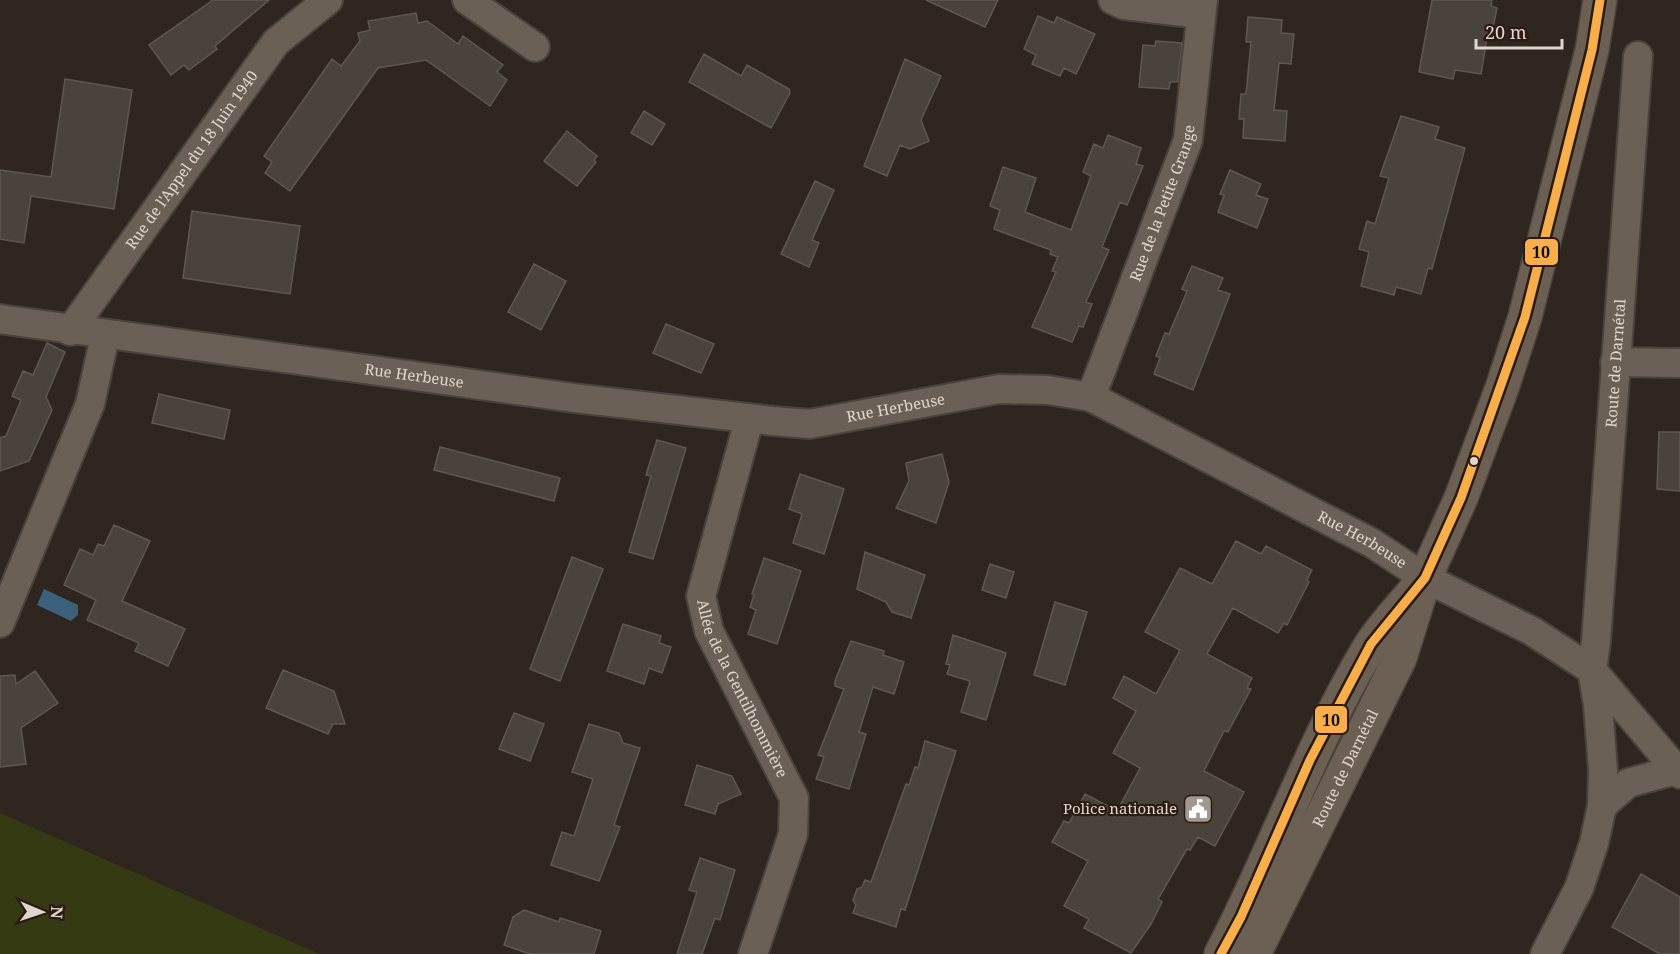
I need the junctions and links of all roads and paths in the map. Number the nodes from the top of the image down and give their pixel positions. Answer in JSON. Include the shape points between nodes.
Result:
{"nodes":[{"id":1,"x":328,"y":0,"type":"edge"},
{"id":2,"x":467,"y":0,"type":"edge"},
{"id":3,"x":1113,"y":0,"type":"edge"},
{"id":4,"x":1600,"y":0,"type":"edge"},
{"id":5,"x":1202,"y":7,"type":"edge"},
{"id":6,"x":535,"y":48,"type":"dead end"},
{"id":7,"x":1638,"y":56,"type":"dead end"},
{"id":8,"x":0,"y":320,"type":"edge"},
{"id":9,"x":70,"y":331,"type":"junction"},
{"id":10,"x":105,"y":336,"type":"junction"},
{"id":11,"x":1615,"y":362,"type":"junction"},
{"id":12,"x":1680,"y":363,"type":"edge"},
{"id":13,"x":1091,"y":397,"type":"junction"},
{"id":14,"x":749,"y":420,"type":"junction"},
{"id":15,"x":1425,"y":578,"type":"junction"},
{"id":16,"x":0,"y":623,"type":"edge"},
{"id":17,"x":1592,"y":670,"type":"junction"},
{"id":18,"x":1678,"y":772,"type":"edge"},
{"id":19,"x":1602,"y":806,"type":"junction"},
{"id":20,"x":753,"y":954,"type":"edge"},
{"id":21,"x":1221,"y":954,"type":"edge"},
{"id":22,"x":1254,"y":954,"type":"edge"},
{"id":23,"x":1545,"y":954,"type":"edge"}],
"edges":[{"from":1,"to":9,"type":"street","name":"Rue de l'Appel du 18 Juin 1940","via":[[276,42]]},
{"from":2,"to":6,"type":"street"},
{"from":3,"to":5,"type":"street","via":[[1124,5]]},
{"from":4,"to":15,"type":"main road","name":"Route de Darnétal","via":[[1592,50],[1525,317],[1464,490]]},
{"from":5,"to":13,"type":"street","name":"Rue de la Petite Grange","via":[[1188,140]]},
{"from":7,"to":11,"type":"street","name":"Route de Darnétal"},
{"from":8,"to":9,"type":"street","name":"Rue Herbeuse"},
{"from":9,"to":10,"type":"street","name":"Rue Herbeuse"},
{"from":10,"to":14,"type":"street","name":"Rue Herbeuse"},
{"from":10,"to":16,"type":"street","via":[[90,404]]},
{"from":11,"to":12,"type":"street"},
{"from":11,"to":17,"type":"street","name":"Route de Darnétal"},
{"from":13,"to":14,"type":"street","name":"Rue Herbeuse","via":[[1048,390],[999,389],[810,424]]},
{"from":13,"to":15,"type":"street","name":"Rue Herbeuse","via":[[1372,543]]},
{"from":14,"to":20,"type":"street","name":"Allée de la Gentilhommière","via":[[701,596],[709,631],[794,798],[793,834]]},
{"from":15,"to":17,"type":"street","name":"Rue Herbeuse","via":[[1524,627]]},
{"from":15,"to":21,"type":"main road","name":"Route de Darnétal","via":[[1371,644],[1310,760]]},
{"from":15,"to":22,"type":"main road","name":"Route de Darnétal","via":[[1400,658]]},
{"from":17,"to":18,"type":"street","name":"Rue Herbeuse"},
{"from":17,"to":19,"type":"street","name":"Route de Darnétal","via":[[1602,759]]},
{"from":18,"to":19,"type":"street","via":[[1628,783]]},
{"from":19,"to":23,"type":"street","name":"Route de Darnétal","via":[[1579,888]]}]}
